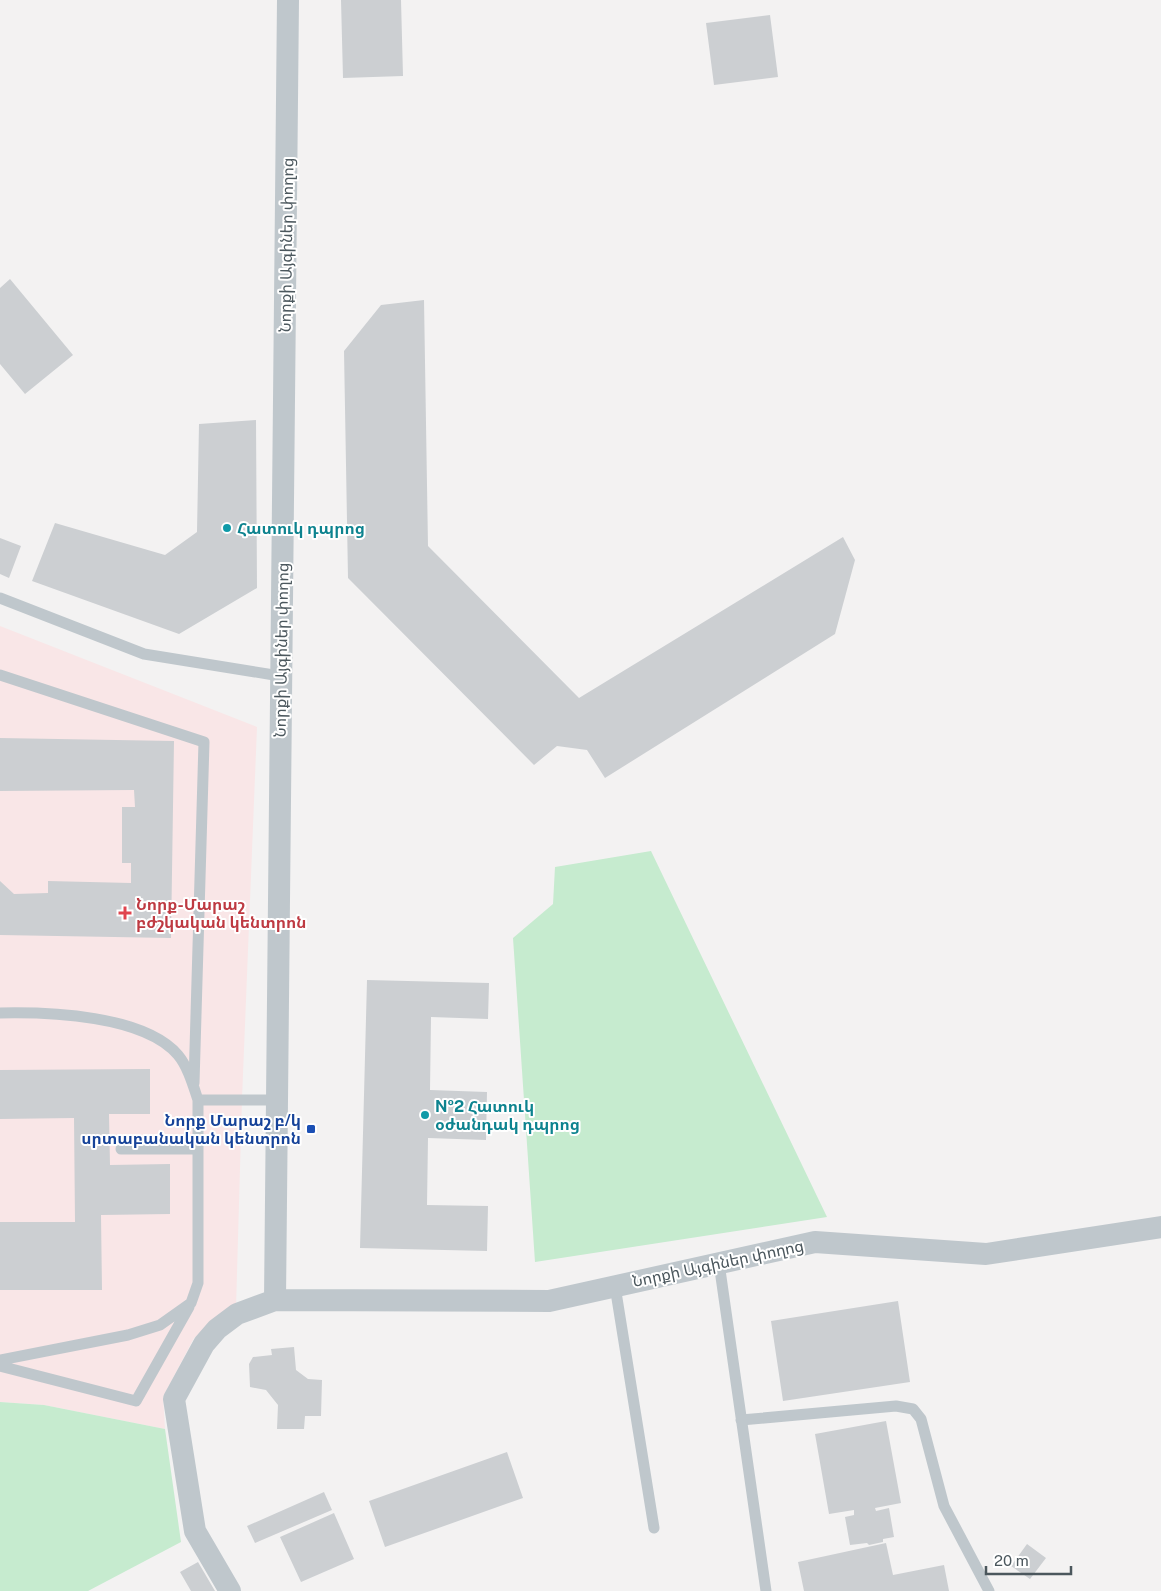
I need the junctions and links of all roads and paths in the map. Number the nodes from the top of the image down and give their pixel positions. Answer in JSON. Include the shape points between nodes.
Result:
{"nodes":[{"id":1,"x":288,"y":0,"type":"edge"},
{"id":2,"x":0,"y":598,"type":"edge"},
{"id":3,"x":0,"y":675,"type":"edge"},
{"id":4,"x":280,"y":676,"type":"junction"},
{"id":5,"x":0,"y":1013,"type":"edge"},
{"id":6,"x":196,"y":1094,"type":"junction"},
{"id":7,"x":276,"y":1100,"type":"junction"},
{"id":8,"x":197,"y":1149,"type":"junction"},
{"id":9,"x":120,"y":1150,"type":"dead end"},
{"id":10,"x":1161,"y":1227,"type":"edge"},
{"id":11,"x":719,"y":1263,"type":"junction"},
{"id":12,"x":615,"y":1286,"type":"junction"},
{"id":13,"x":275,"y":1300,"type":"junction"},
{"id":14,"x":191,"y":1303,"type":"junction"},
{"id":15,"x":0,"y":1360,"type":"edge"},
{"id":16,"x":0,"y":1366,"type":"edge"},
{"id":17,"x":741,"y":1420,"type":"junction"},
{"id":18,"x":654,"y":1528,"type":"dead end"},
{"id":19,"x":230,"y":1591,"type":"edge"},
{"id":20,"x":766,"y":1591,"type":"edge"},
{"id":21,"x":989,"y":1591,"type":"edge"}],
"edges":[{"from":1,"to":4,"type":"street","name":"Նորքի Այգիներ փողոց"},
{"from":2,"to":4,"type":"lane","via":[[144,654]]},
{"from":3,"to":6,"type":"lane","via":[[204,742]]},
{"from":4,"to":7,"type":"street","name":"Նորքի Այգիներ փողոց"},
{"from":5,"to":6,"type":"lane","via":[[80,1017],[139,1029],[162,1041],[178,1055]]},
{"from":6,"to":7,"type":"lane"},
{"from":6,"to":8,"type":"lane"},
{"from":7,"to":13,"type":"street","name":"Նորքի Այգիներ փողոց"},
{"from":8,"to":9,"type":"lane"},
{"from":8,"to":14,"type":"lane","via":[[198,1284]]},
{"from":10,"to":11,"type":"street","name":"Նորքի Այգիներ փողոց","via":[[986,1254],[815,1242]]},
{"from":11,"to":12,"type":"street","name":"Նորքի Այգիներ փողոց"},
{"from":11,"to":17,"type":"lane"},
{"from":12,"to":13,"type":"street","name":"Նորքի Այգիներ փողոց","via":[[549,1301]]},
{"from":12,"to":18,"type":"lane"},
{"from":13,"to":19,"type":"street","name":"Նորքի Այգիներ փողոց","via":[[237,1314],[216,1329],[204,1344],[174,1399],[195,1531]]},
{"from":14,"to":15,"type":"lane","via":[[160,1324],[128,1334]]},
{"from":14,"to":16,"type":"lane","via":[[136,1400]]},
{"from":17,"to":20,"type":"lane"},
{"from":17,"to":21,"type":"lane","via":[[896,1406],[912,1409],[921,1419],[944,1506]]}]}
